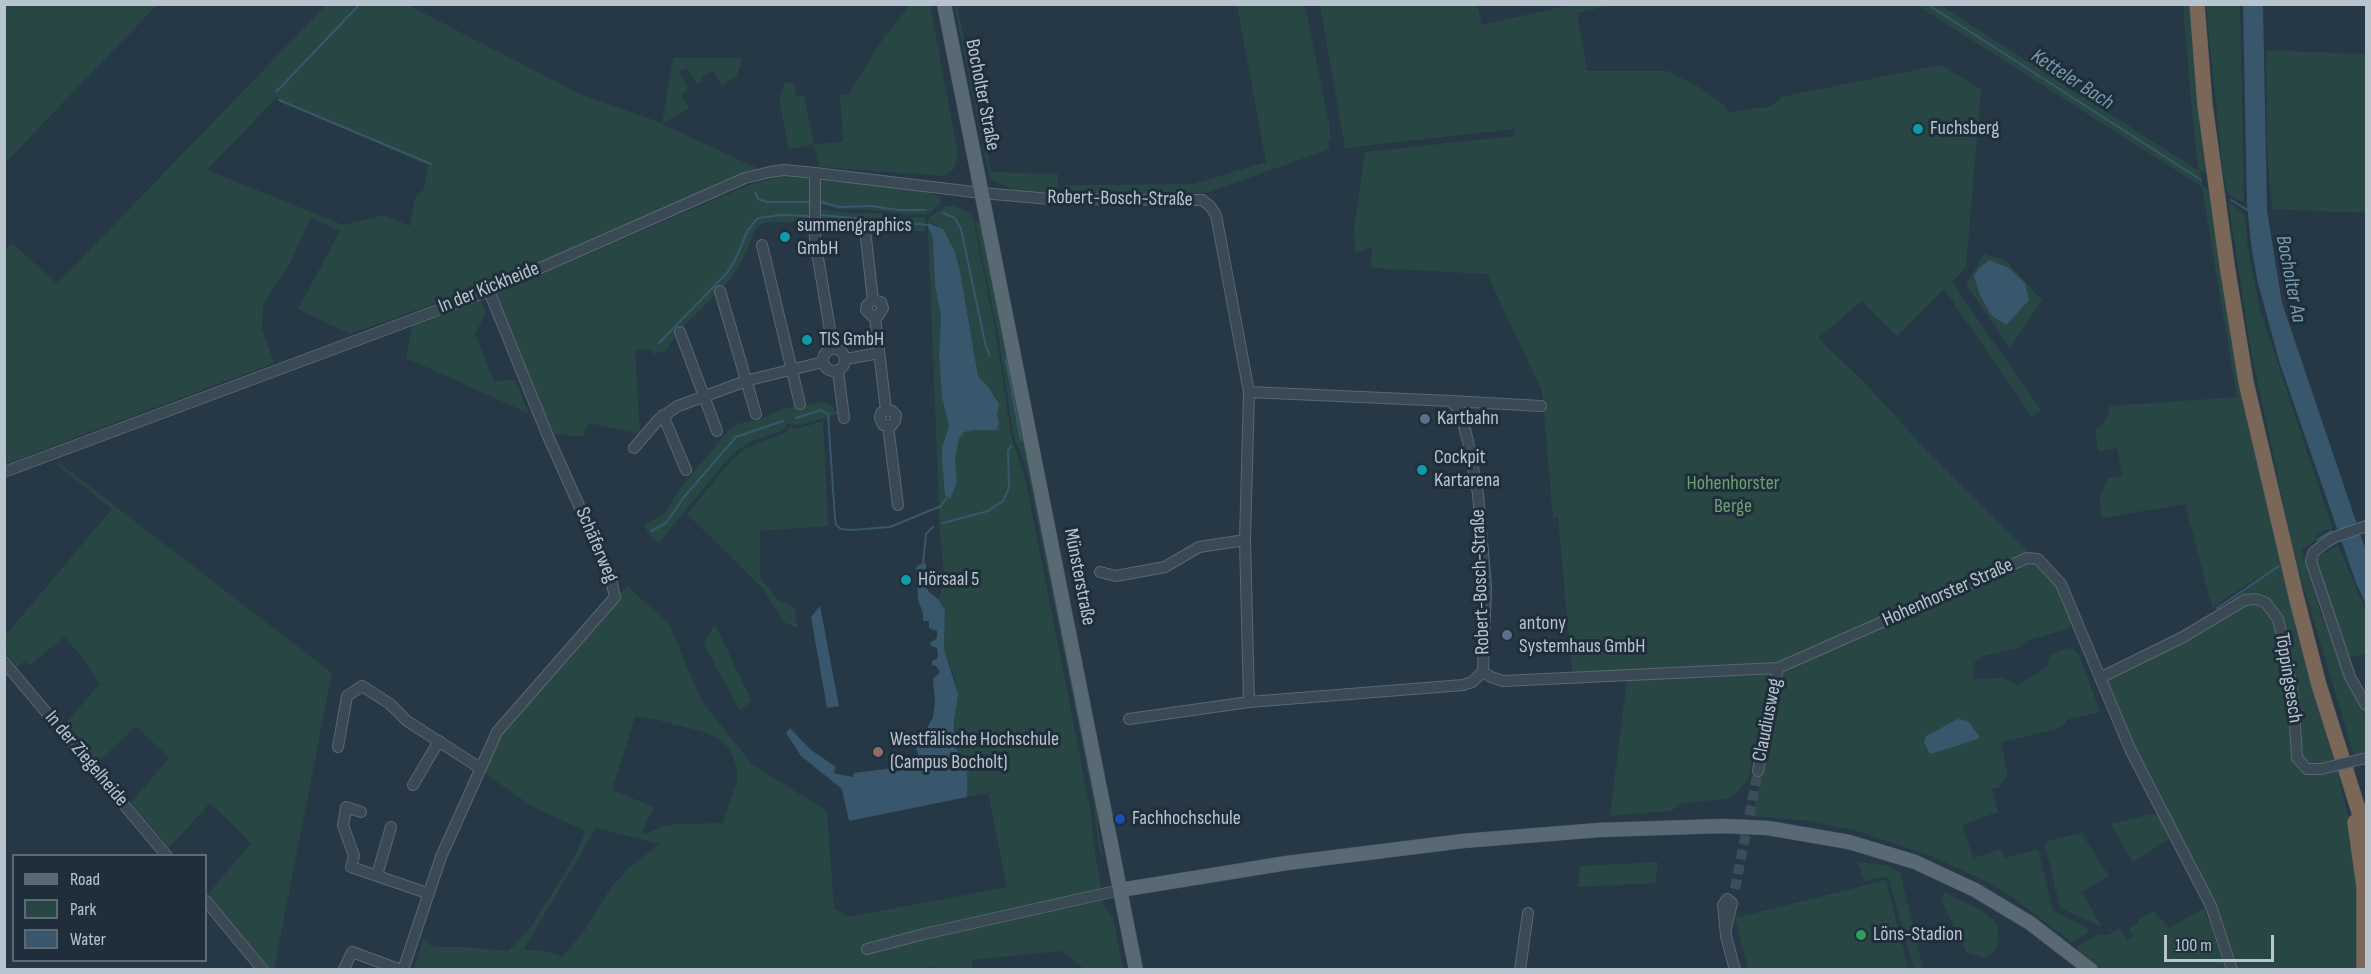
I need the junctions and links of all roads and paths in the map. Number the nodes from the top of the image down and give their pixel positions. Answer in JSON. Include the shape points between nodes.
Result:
{"nodes":[{"id":1,"x":944,"y":4,"type":"edge"},
{"id":2,"x":2197,"y":4,"type":"edge"},
{"id":3,"x":2203,"y":4,"type":"edge"},
{"id":4,"x":815,"y":173,"type":"junction"},
{"id":5,"x":982,"y":193,"type":"junction"},
{"id":6,"x":865,"y":230,"type":"dead end"},
{"id":7,"x":762,"y":245,"type":"dead end"},
{"id":8,"x":489,"y":291,"type":"junction"},
{"id":9,"x":720,"y":291,"type":"dead end"},
{"id":10,"x":680,"y":332,"type":"dead end"},
{"id":11,"x":833,"y":348,"type":"junction"},
{"id":12,"x":879,"y":353,"type":"junction"},
{"id":13,"x":846,"y":359,"type":"junction"},
{"id":14,"x":823,"y":362,"type":"junction"},
{"id":15,"x":792,"y":369,"type":"junction"},
{"id":16,"x":838,"y":371,"type":"junction"},
{"id":17,"x":747,"y":381,"type":"junction"},
{"id":18,"x":1249,"y":392,"type":"junction"},
{"id":19,"x":704,"y":395,"type":"junction"},
{"id":20,"x":1451,"y":401,"type":"junction"},
{"id":21,"x":800,"y":404,"type":"dead end"},
{"id":22,"x":1541,"y":406,"type":"dead end"},
{"id":23,"x":756,"y":414,"type":"dead end"},
{"id":24,"x":663,"y":415,"type":"junction"},
{"id":25,"x":844,"y":418,"type":"dead end"},
{"id":26,"x":717,"y":431,"type":"dead end"},
{"id":27,"x":634,"y":448,"type":"dead end"},
{"id":28,"x":686,"y":470,"type":"dead end"},
{"id":29,"x":4,"y":472,"type":"edge"},
{"id":30,"x":898,"y":506,"type":"dead end"},
{"id":31,"x":2365,"y":526,"type":"edge"},
{"id":32,"x":1245,"y":540,"type":"junction"},
{"id":33,"x":1100,"y":572,"type":"dead end"},
{"id":34,"x":4,"y":662,"type":"edge"},
{"id":35,"x":1779,"y":668,"type":"junction"},
{"id":36,"x":1484,"y":672,"type":"junction"},
{"id":37,"x":2100,"y":678,"type":"junction"},
{"id":38,"x":1249,"y":702,"type":"junction"},
{"id":39,"x":2367,"y":705,"type":"edge"},
{"id":40,"x":1129,"y":719,"type":"dead end"},
{"id":41,"x":439,"y":741,"type":"junction"},
{"id":42,"x":338,"y":747,"type":"dead end"},
{"id":43,"x":2345,"y":747,"type":"junction"},
{"id":44,"x":2367,"y":758,"type":"edge"},
{"id":45,"x":480,"y":768,"type":"junction"},
{"id":46,"x":1758,"y":771,"type":"tunnel mouth"},
{"id":47,"x":2347,"y":772,"type":"junction"},
{"id":48,"x":412,"y":785,"type":"dead end"},
{"id":49,"x":2367,"y":804,"type":"edge"},
{"id":50,"x":361,"y":812,"type":"dead end"},
{"id":51,"x":2367,"y":818,"type":"edge"},
{"id":52,"x":391,"y":826,"type":"dead end"},
{"id":53,"x":2367,"y":834,"type":"edge"},
{"id":54,"x":166,"y":854,"type":"edge"},
{"id":55,"x":377,"y":875,"type":"junction"},
{"id":56,"x":1735,"y":889,"type":"tunnel mouth"},
{"id":57,"x":1119,"y":890,"type":"junction"},
{"id":58,"x":427,"y":893,"type":"junction"},
{"id":59,"x":207,"y":902,"type":"edge"},
{"id":60,"x":1528,"y":913,"type":"dead end"},
{"id":61,"x":867,"y":949,"type":"dead end"},
{"id":62,"x":263,"y":969,"type":"edge"},
{"id":63,"x":344,"y":969,"type":"edge"},
{"id":64,"x":402,"y":969,"type":"edge"},
{"id":65,"x":1136,"y":969,"type":"edge"},
{"id":66,"x":1520,"y":969,"type":"edge"},
{"id":67,"x":1736,"y":969,"type":"edge"},
{"id":68,"x":2091,"y":969,"type":"edge"},
{"id":69,"x":2232,"y":969,"type":"edge"},
{"id":70,"x":2364,"y":969,"type":"edge"}],
"edges":[{"from":1,"to":5,"type":"main road","name":"Bocholter Straße"},
{"from":2,"to":47,"type":"highway","via":[[2207,116],[2246,382],[2296,600]]},
{"from":3,"to":43,"type":"highway","via":[[2211,104],[2252,381],[2288,542]]},
{"from":4,"to":5,"type":"street","name":"In der Kickheide"},
{"from":4,"to":8,"type":"street","name":"In der Kickheide","via":[[784,170],[745,177]]},
{"from":4,"to":11,"type":"street","via":[[815,240]]},
{"from":5,"to":18,"type":"street","name":"Robert-Bosch-Straße","via":[[1202,200],[1215,215]]},
{"from":5,"to":57,"type":"main road","name":"Münsterstraße"},
{"from":6,"to":12,"type":"street","via":[[873,300],[883,308],[875,317]]},
{"from":7,"to":15,"type":"street"},
{"from":8,"to":29,"type":"street","name":"In der Kickheide"},
{"from":8,"to":45,"type":"street","name":"Schäferweg","via":[[610,575],[615,597],[496,732]]},
{"from":9,"to":17,"type":"street"},
{"from":10,"to":19,"type":"street"},
{"from":11,"to":13,"type":"street"},
{"from":11,"to":14,"type":"street","via":[[824,354]]},
{"from":12,"to":13,"type":"street"},
{"from":12,"to":30,"type":"street","via":[[886,410],[896,418],[888,426]]},
{"from":13,"to":16,"type":"street"},
{"from":14,"to":15,"type":"street"},
{"from":14,"to":16,"type":"street","via":[[828,370]]},
{"from":15,"to":17,"type":"street"},
{"from":15,"to":21,"type":"street"},
{"from":16,"to":25,"type":"street"},
{"from":17,"to":19,"type":"street"},
{"from":17,"to":23,"type":"street"},
{"from":18,"to":20,"type":"street"},
{"from":18,"to":32,"type":"street","name":"Robert-Bosch-Straße"},
{"from":19,"to":24,"type":"street"},
{"from":19,"to":26,"type":"street"},
{"from":20,"to":22,"type":"street"},
{"from":20,"to":36,"type":"street","name":"Robert-Bosch-Straße","via":[[1460,411],[1478,494],[1486,588]]},
{"from":24,"to":27,"type":"street"},
{"from":24,"to":28,"type":"street"},
{"from":31,"to":39,"type":"street","via":[[2335,537],[2313,553],[2312,569],[2350,677]]},
{"from":32,"to":33,"type":"street","via":[[1199,548],[1165,567],[1116,576]]},
{"from":32,"to":38,"type":"street","name":"Robert-Bosch-Straße"},
{"from":34,"to":54,"type":"street","name":"In der Ziegelheide"},
{"from":35,"to":36,"type":"street","name":"Hohenhorster Straße","via":[[1503,681]]},
{"from":35,"to":37,"type":"street","name":"Hohenhorster Straße","via":[[2032,558],[2043,562],[2061,584]]},
{"from":35,"to":46,"type":"street","name":"Claudiusweg"},
{"from":36,"to":38,"type":"street","name":"Robert-Bosch-Straße","via":[[1463,685]]},
{"from":37,"to":44,"type":"street","name":"Töppingsesch","bridge":true,"via":[[2183,637],[2245,600],[2256,599],[2265,603],[2278,619],[2293,695],[2297,758],[2301,766],[2321,769]]},
{"from":37,"to":69,"type":"street","name":"Hohenhorster Straße","via":[[2130,749],[2211,906]]},
{"from":38,"to":40,"type":"street","name":"Robert-Bosch-Straße"},
{"from":41,"to":42,"type":"street","via":[[362,686],[347,696]]},
{"from":41,"to":45,"type":"street"},
{"from":41,"to":48,"type":"street"},
{"from":43,"to":49,"type":"highway"},
{"from":43,"to":51,"type":"highway"},
{"from":45,"to":58,"type":"street","name":"Schäferweg"},
{"from":47,"to":53,"type":"highway"},
{"from":47,"to":70,"type":"highway","via":[[2364,887]]},
{"from":50,"to":55,"type":"street","via":[[346,807],[343,825],[354,856],[351,867]]},
{"from":52,"to":55,"type":"street"},
{"from":55,"to":58,"type":"street"},
{"from":56,"to":67,"type":"street","via":[[1732,903],[1727,899],[1723,905]]},
{"from":57,"to":61,"type":"street"},
{"from":57,"to":65,"type":"main road","name":"Münsterstraße"},
{"from":57,"to":68,"type":"main road","via":[[1287,863],[1463,841],[1621,829],[1768,828],[1849,842],[1915,862],[1975,890],[2030,923]]},
{"from":58,"to":64,"type":"street","name":"Schäferweg"},
{"from":59,"to":62,"type":"street"},
{"from":60,"to":66,"type":"street"},
{"from":63,"to":64,"type":"street","name":"Schäferweg","via":[[352,952]]}]}
